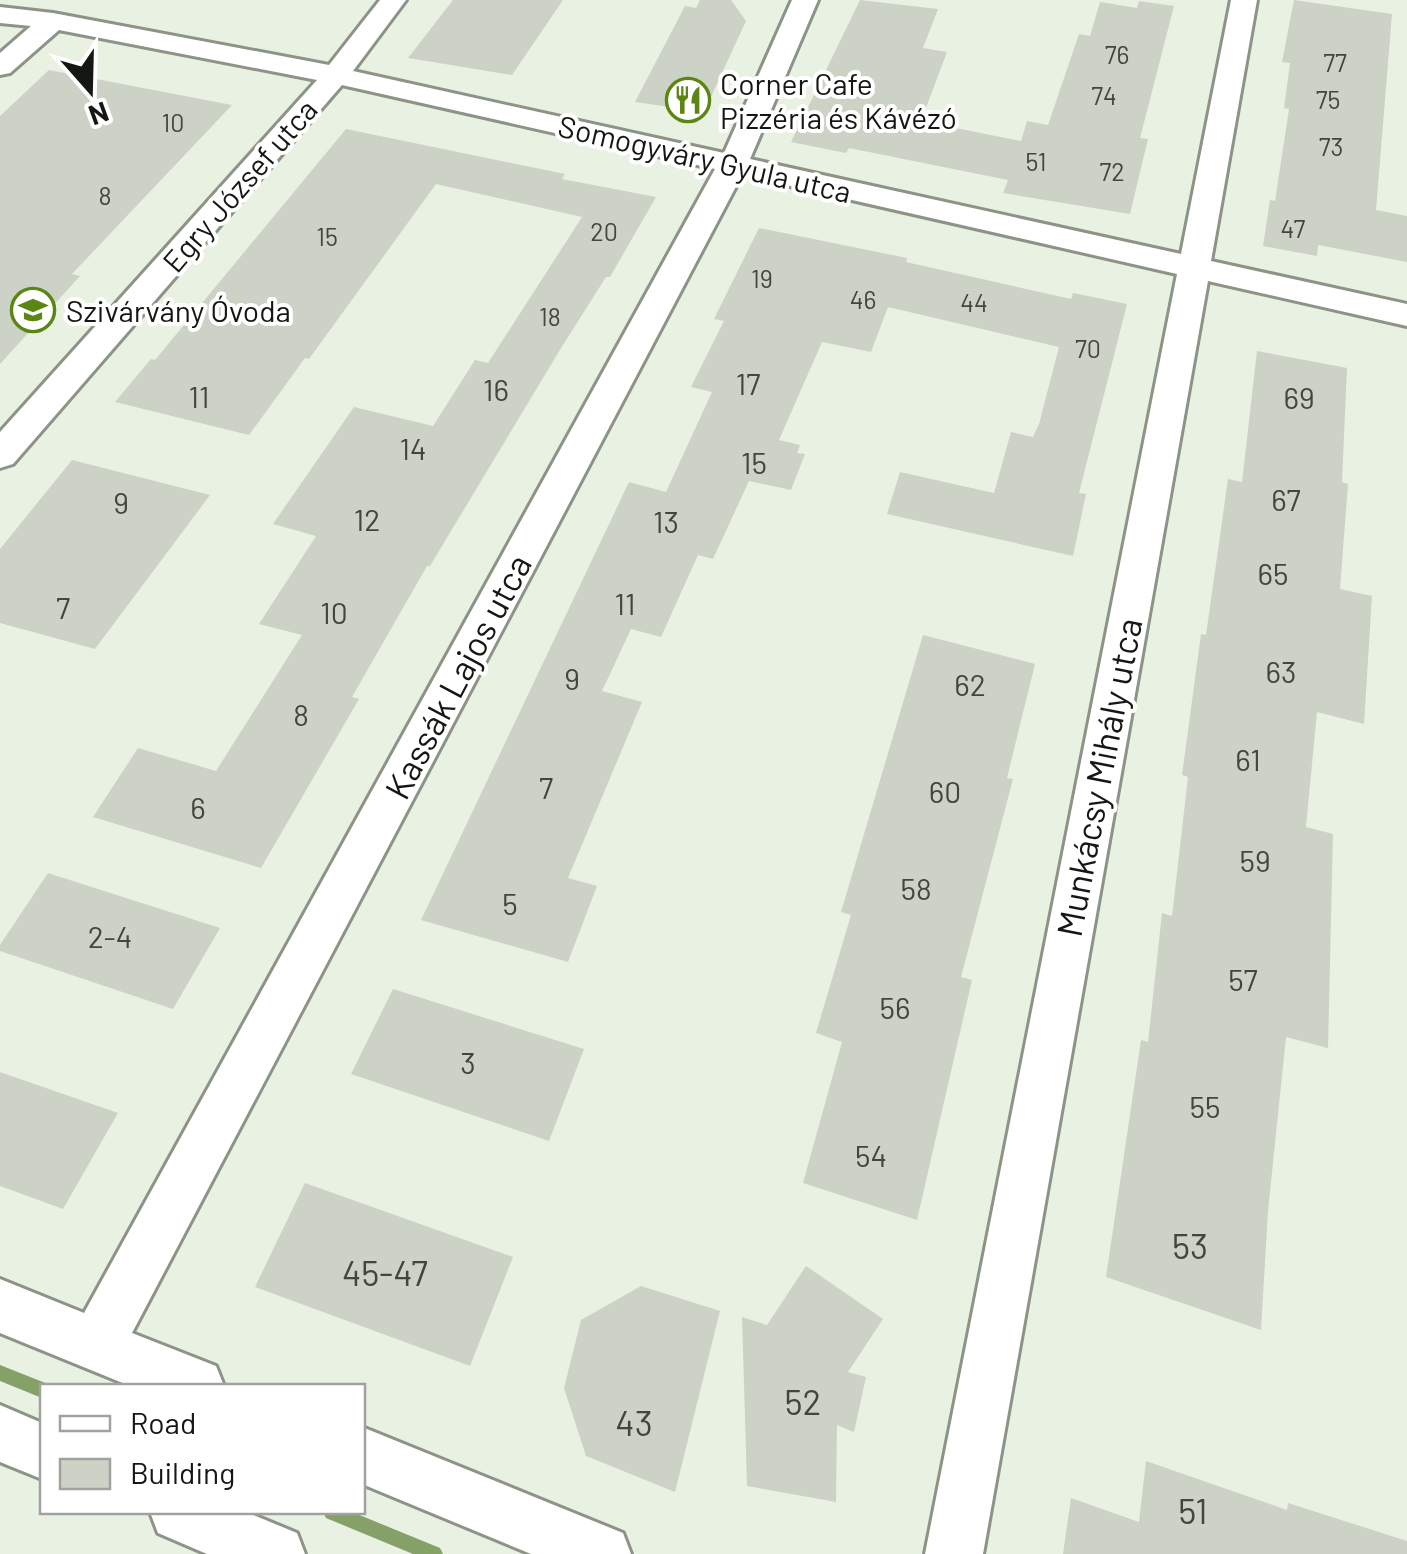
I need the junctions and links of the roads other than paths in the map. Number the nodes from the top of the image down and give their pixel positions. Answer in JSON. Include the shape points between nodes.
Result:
{"nodes":[{"id":1,"x":394,"y":0,"type":"edge"},
{"id":2,"x":805,"y":0,"type":"edge"},
{"id":3,"x":1244,"y":0,"type":"edge"},
{"id":4,"x":0,"y":15,"type":"edge"},
{"id":5,"x":53,"y":21,"type":"junction"},
{"id":6,"x":0,"y":67,"type":"edge"},
{"id":7,"x":336,"y":75,"type":"junction"},
{"id":8,"x":732,"y":164,"type":"junction"},
{"id":9,"x":1192,"y":267,"type":"junction"},
{"id":10,"x":1407,"y":315,"type":"edge"},
{"id":11,"x":0,"y":456,"type":"edge"},
{"id":12,"x":0,"y":1306,"type":"edge"},
{"id":13,"x":96,"y":1346,"type":"junction"},
{"id":14,"x":191,"y":1384,"type":"edge"},
{"id":15,"x":0,"y":1433,"type":"edge"},
{"id":16,"x":40,"y":1451,"type":"edge"},
{"id":17,"x":365,"y":1456,"type":"edge"},
{"id":18,"x":602,"y":1554,"type":"edge"},
{"id":19,"x":954,"y":1554,"type":"edge"}],
"edges":[{"from":1,"to":7,"type":"street","name":"Egry József utca"},
{"from":2,"to":8,"type":"street","name":"Kassák Lajos utca"},
{"from":3,"to":9,"type":"street","name":"Munkácsy Mihály utca"},
{"from":4,"to":5,"type":"street","name":"Somogyváry Gyula utca"},
{"from":5,"to":6,"type":"street"},
{"from":5,"to":7,"type":"street","name":"Somogyváry Gyula utca"},
{"from":7,"to":8,"type":"street","name":"Somogyváry Gyula utca"},
{"from":7,"to":11,"type":"street","name":"Egry József utca"},
{"from":8,"to":9,"type":"street","name":"Somogyváry Gyula utca"},
{"from":8,"to":13,"type":"street","name":"Kassák Lajos utca"},
{"from":9,"to":10,"type":"street","name":"Somogyváry Gyula utca"},
{"from":9,"to":19,"type":"street","name":"Munkácsy Mihály utca"},
{"from":12,"to":13,"type":"street"},
{"from":13,"to":14,"type":"street"},
{"from":15,"to":16,"type":"street"},
{"from":17,"to":18,"type":"street"}]}
